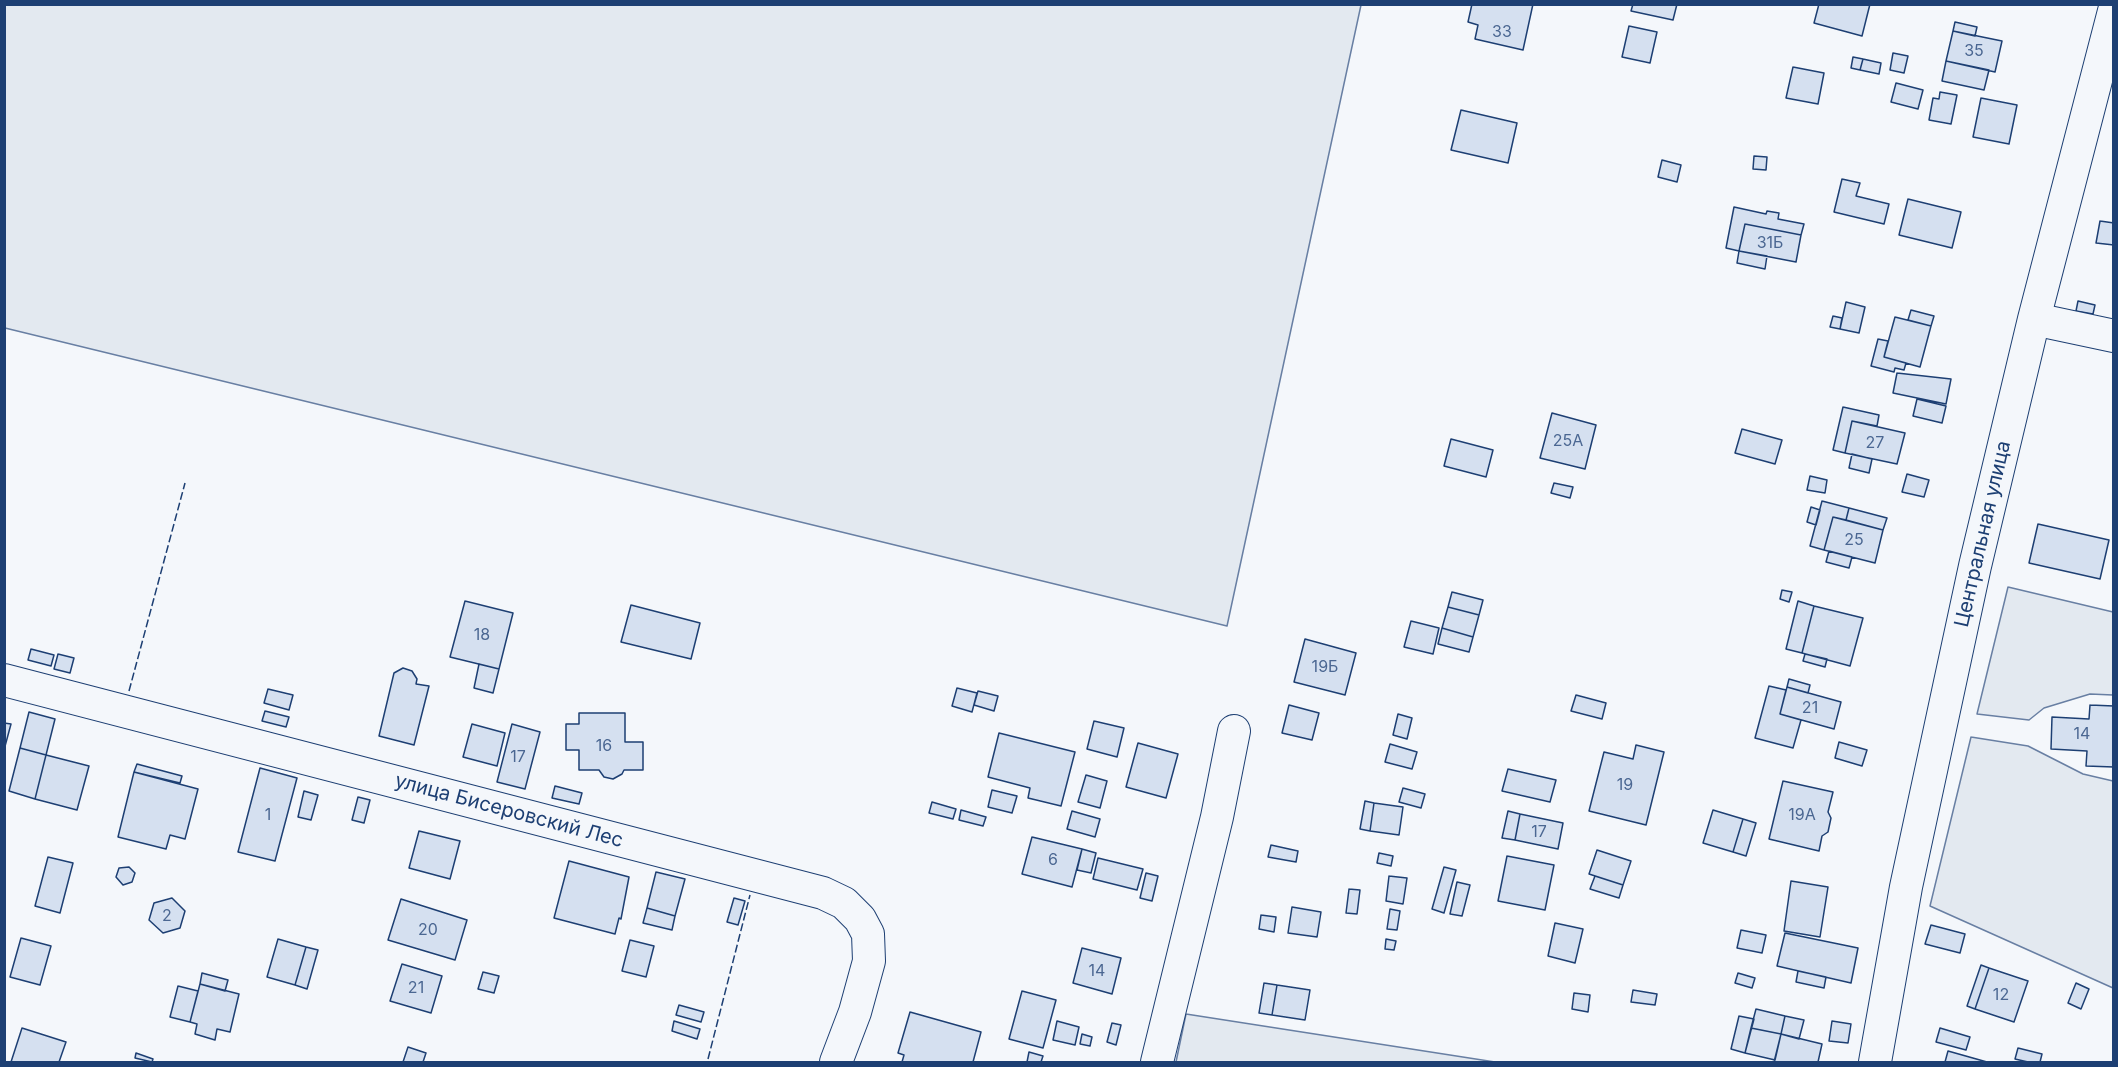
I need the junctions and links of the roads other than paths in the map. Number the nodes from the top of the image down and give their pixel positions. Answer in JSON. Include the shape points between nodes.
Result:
{"nodes":[{"id":1,"x":2114,"y":11,"type":"edge"},
{"id":2,"x":2034,"y":319,"type":"junction"},
{"id":3,"x":2114,"y":336,"type":"edge"},
{"id":4,"x":4,"y":680,"type":"edge"},
{"id":5,"x":1234,"y":731,"type":"dead end"},
{"id":6,"x":836,"y":1062,"type":"edge"},
{"id":7,"x":1157,"y":1062,"type":"edge"},
{"id":8,"x":1875,"y":1062,"type":"edge"}],
"edges":[{"from":1,"to":2,"type":"street","name":"Центральная улица"},
{"from":2,"to":3,"type":"street"},
{"from":2,"to":8,"type":"street","name":"Центральная улица","via":[[1975,566],[1904,902]]},
{"from":4,"to":6,"type":"street","name":"улица Бисеровский Лес","via":[[823,893],[844,903],[860,919],[867,934],[869,961]]},
{"from":5,"to":7,"type":"street"}]}
